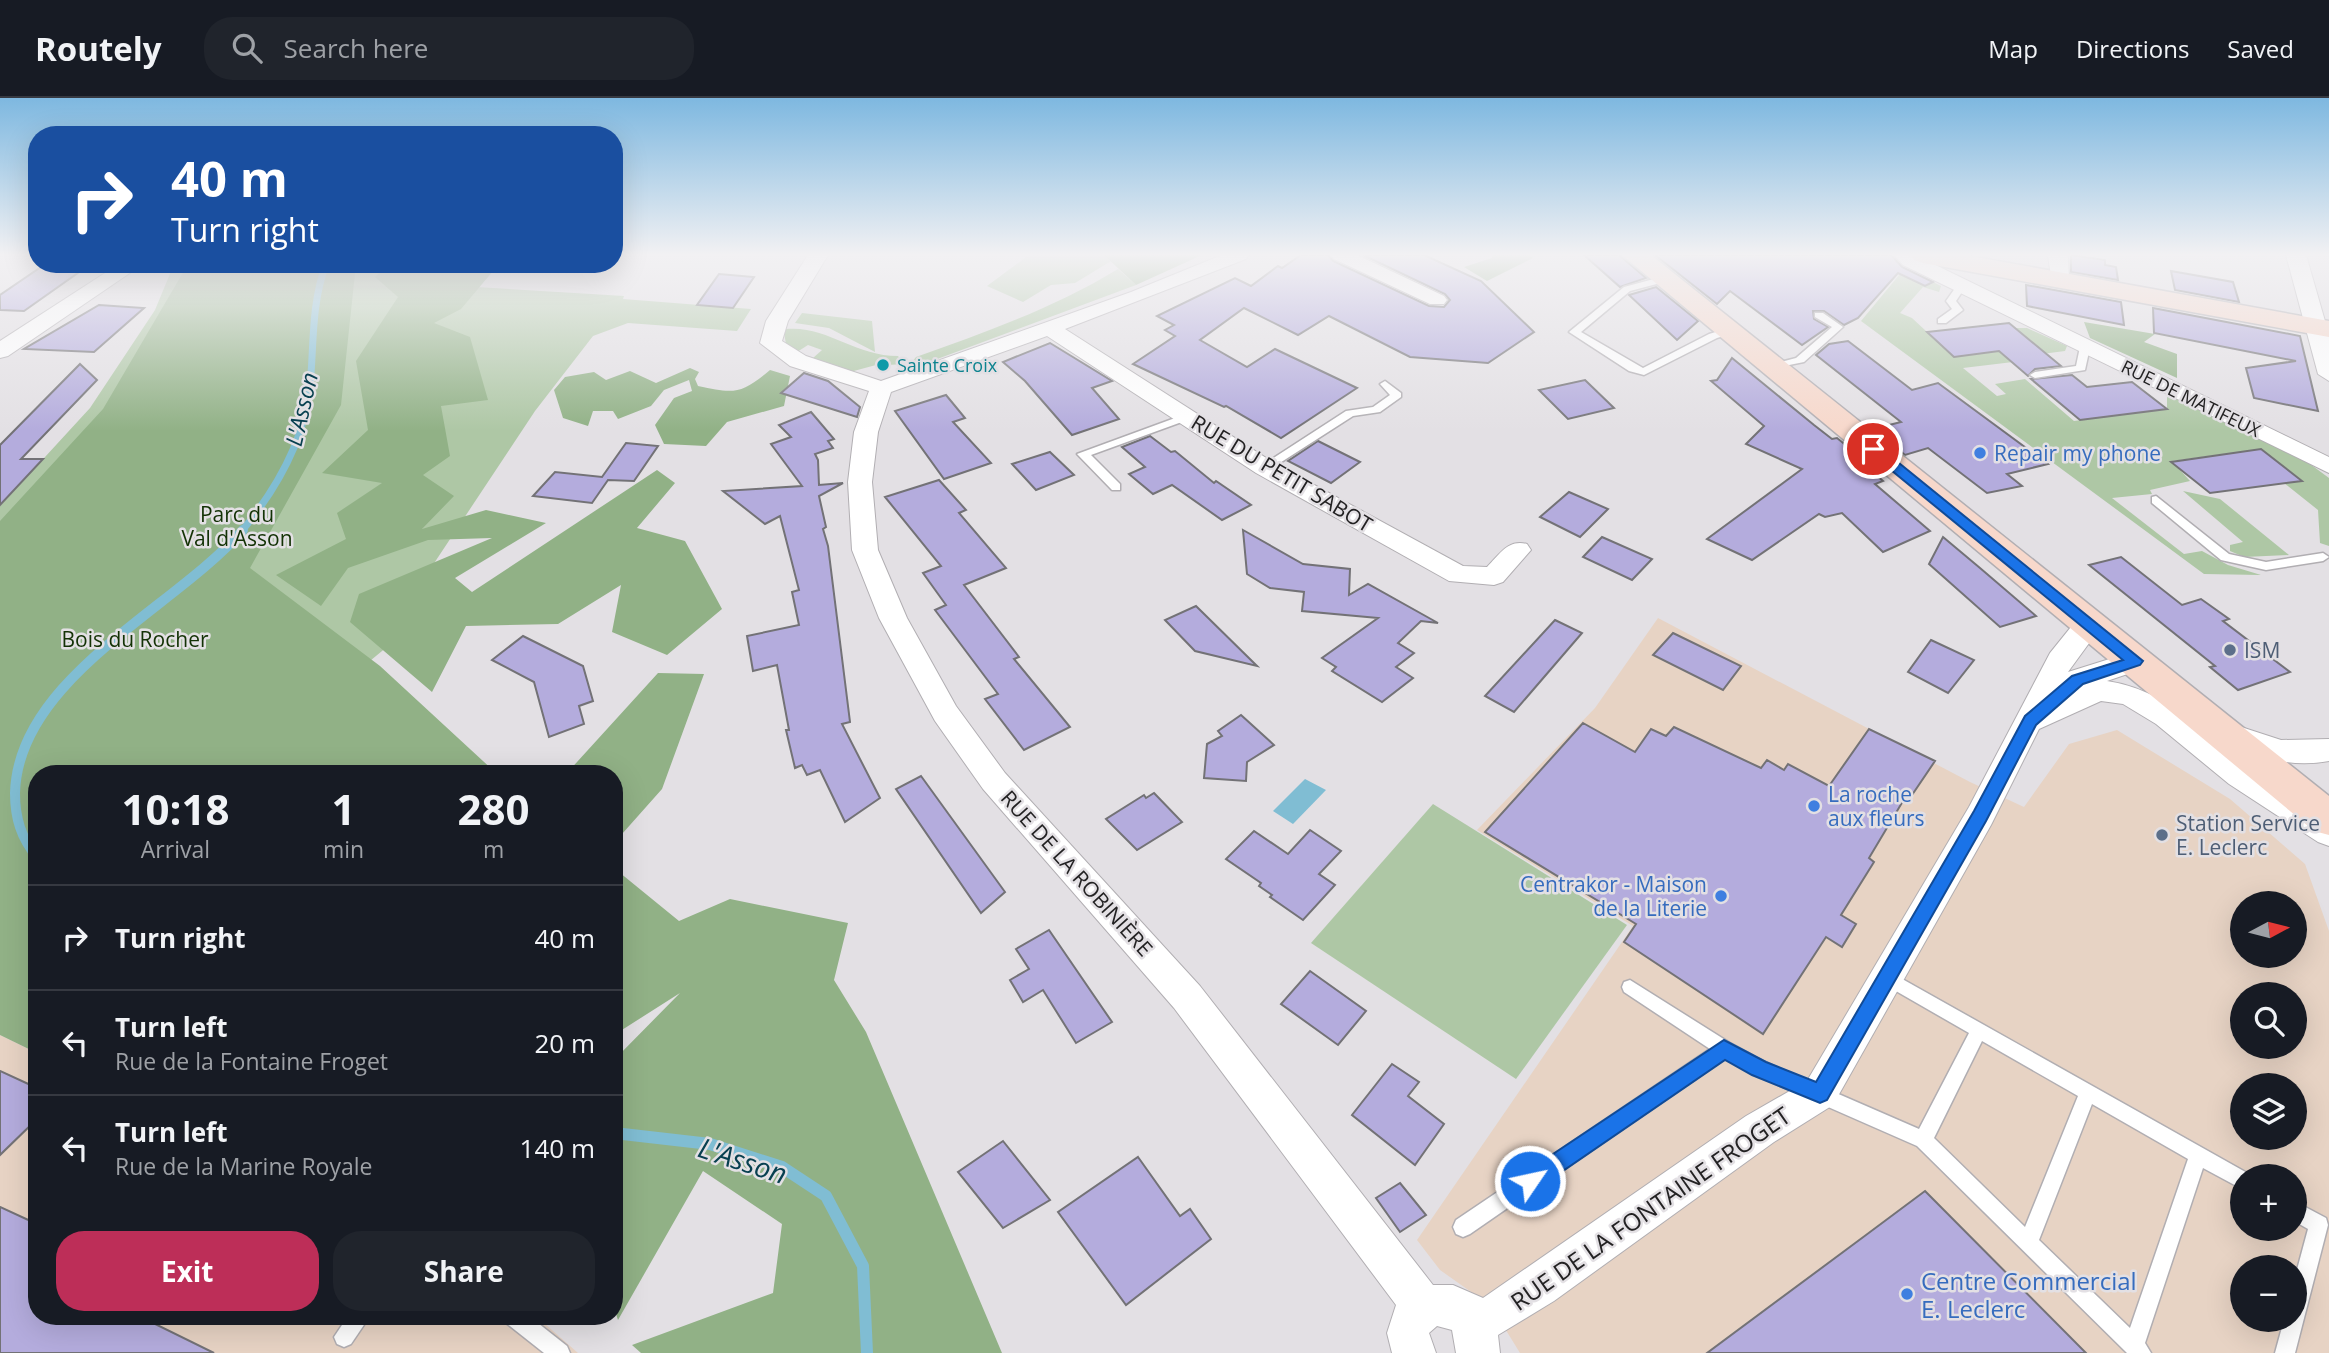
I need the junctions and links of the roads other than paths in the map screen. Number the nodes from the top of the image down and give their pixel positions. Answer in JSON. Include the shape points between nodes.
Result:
{"nodes":[{"id":1,"x":57,"y":314,"type":"edge"},
{"id":2,"x":782,"y":314,"type":"edge"},
{"id":3,"x":1087,"y":314,"type":"edge"},
{"id":4,"x":1596,"y":314,"type":"edge"},
{"id":5,"x":1708,"y":314,"type":"edge"},
{"id":6,"x":1953,"y":314,"type":"edge"},
{"id":7,"x":2017,"y":314,"type":"edge"},
{"id":8,"x":2260,"y":314,"type":"edge"},
{"id":9,"x":1819,"y":315,"type":"dead end"},
{"id":10,"x":1942,"y":321,"type":"dead end"},
{"id":11,"x":1049,"y":328,"type":"junction"},
{"id":12,"x":2323,"y":328,"type":"edge"},
{"id":13,"x":1729,"y":331,"type":"junction"},
{"id":14,"x":2085,"y":347,"type":"junction"},
{"id":15,"x":0,"y":351,"type":"edge"},
{"id":16,"x":1773,"y":367,"type":"junction"},
{"id":17,"x":2329,"y":374,"type":"edge"},
{"id":18,"x":2035,"y":375,"type":"dead end"},
{"id":19,"x":1385,"y":384,"type":"dead end"},
{"id":20,"x":881,"y":388,"type":"junction"},
{"id":21,"x":1186,"y":417,"type":"junction"},
{"id":22,"x":2329,"y":466,"type":"edge"},
{"id":23,"x":1265,"y":468,"type":"junction"},
{"id":24,"x":1116,"y":487,"type":"dead end"},
{"id":25,"x":2157,"y":500,"type":"dead end"},
{"id":26,"x":1518,"y":550,"type":"dead end"},
{"id":27,"x":2323,"y":557,"type":"dead end"},
{"id":28,"x":2089,"y":624,"type":"junction"},
{"id":29,"x":2135,"y":661,"type":"junction"},
{"id":30,"x":2030,"y":721,"type":"junction"},
{"id":31,"x":2220,"y":730,"type":"junction"},
{"id":32,"x":2329,"y":750,"type":"edge"},
{"id":33,"x":2329,"y":819,"type":"edge"},
{"id":34,"x":2329,"y":833,"type":"edge"},
{"id":35,"x":1888,"y":978,"type":"junction"},
{"id":36,"x":1630,"y":987,"type":"dead end"},
{"id":37,"x":1979,"y":1030,"type":"junction"},
{"id":38,"x":1724,"y":1049,"type":"junction"},
{"id":39,"x":2088,"y":1092,"type":"junction"},
{"id":40,"x":1820,"y":1093,"type":"junction"},
{"id":41,"x":1923,"y":1140,"type":"junction"},
{"id":42,"x":2198,"y":1155,"type":"junction"},
{"id":43,"x":2230,"y":1173,"type":"edge"},
{"id":44,"x":2307,"y":1218,"type":"edge"},
{"id":45,"x":1463,"y":1227,"type":"dead end"},
{"id":46,"x":2028,"y":1244,"type":"junction"},
{"id":47,"x":2307,"y":1270,"type":"edge"},
{"id":48,"x":1423,"y":1306,"type":"junction"},
{"id":49,"x":353,"y":1325,"type":"edge"},
{"id":50,"x":524,"y":1325,"type":"edge"},
{"id":51,"x":2291,"y":1332,"type":"edge"},
{"id":52,"x":344,"y":1337,"type":"dead end"},
{"id":53,"x":1475,"y":1338,"type":"edge"},
{"id":54,"x":2137,"y":1350,"type":"edge"},
{"id":55,"x":560,"y":1353,"type":"edge"},
{"id":56,"x":1414,"y":1353,"type":"edge"},
{"id":57,"x":2285,"y":1353,"type":"edge"}],
"edges":[{"from":1,"to":15,"type":"street"},
{"from":2,"to":20,"type":"street","via":[[771,343],[798,361]]},
{"from":3,"to":11,"type":"street"},
{"from":4,"to":13,"type":"lane","via":[[1574,331],[1644,372]]},
{"from":5,"to":13,"type":"main road"},
{"from":6,"to":10,"type":"lane"},
{"from":7,"to":14,"type":"street","name":"RUE DE MATIFEUX"},
{"from":8,"to":12,"type":"main road"},
{"from":9,"to":16,"type":"lane","via":[[1838,327],[1800,360]]},
{"from":11,"to":20,"type":"street"},
{"from":11,"to":21,"type":"street","name":"RUE DU PETIT SABOT"},
{"from":12,"to":17,"type":"street"},
{"from":13,"to":16,"type":"main road"},
{"from":14,"to":18,"type":"lane","via":[[2081,368]]},
{"from":14,"to":22,"type":"street","name":"RUE DE MATIFEUX"},
{"from":16,"to":28,"type":"main road"},
{"from":19,"to":23,"type":"lane","via":[[1397,395],[1376,410],[1350,413]]},
{"from":20,"to":48,"type":"street","name":"RUE DE LA ROBINIÈRE","via":[[866,432],[860,481],[865,550],[893,618],[945,713],[994,781],[1187,997]]},
{"from":21,"to":23,"type":"street","name":"RUE DU PETIT SABOT"},
{"from":21,"to":24,"type":"lane","via":[[1083,454]]},
{"from":23,"to":26,"type":"street","name":"RUE DU PETIT SABOT","via":[[1458,575],[1494,576]]},
{"from":25,"to":27,"type":"lane","via":[[2225,557],[2266,566]]},
{"from":28,"to":29,"type":"main road"},
{"from":28,"to":30,"type":"street","name":"RUE DE LA FONTAINE FROGET","via":[[2060,660]]},
{"from":29,"to":30,"type":"street","name":"RUE DE LA FONTAINE FROGET","via":[[2077,680]]},
{"from":29,"to":31,"type":"main road"},
{"from":30,"to":34,"type":"street","via":[[2098,690],[2130,695],[2166,716],[2240,776]]},
{"from":30,"to":35,"type":"street","name":"RUE DE LA FONTAINE FROGET"},
{"from":31,"to":32,"type":"street","via":[[2271,750],[2301,755]]},
{"from":31,"to":33,"type":"main road"},
{"from":35,"to":37,"type":"lane"},
{"from":35,"to":40,"type":"street","name":"RUE DE LA FONTAINE FROGET"},
{"from":36,"to":38,"type":"lane"},
{"from":37,"to":39,"type":"lane"},
{"from":37,"to":41,"type":"lane"},
{"from":38,"to":40,"type":"lane"},
{"from":38,"to":45,"type":"lane"},
{"from":39,"to":42,"type":"lane"},
{"from":39,"to":46,"type":"lane"},
{"from":40,"to":41,"type":"lane"},
{"from":40,"to":53,"type":"street","name":"RUE DE LA FONTAINE FROGET","via":[[1760,1129],[1494,1316]]},
{"from":41,"to":46,"type":"lane"},
{"from":42,"to":43,"type":"lane"},
{"from":42,"to":54,"type":"lane"},
{"from":44,"to":47,"type":"lane","via":[[2319,1225]]},
{"from":46,"to":54,"type":"lane"},
{"from":48,"to":53,"type":"street","via":[[1445,1303],[1465,1314]]},
{"from":48,"to":56,"type":"street","via":[[1410,1324]]},
{"from":49,"to":52,"type":"lane"},
{"from":50,"to":55,"type":"lane"},
{"from":51,"to":57,"type":"lane"}]}
